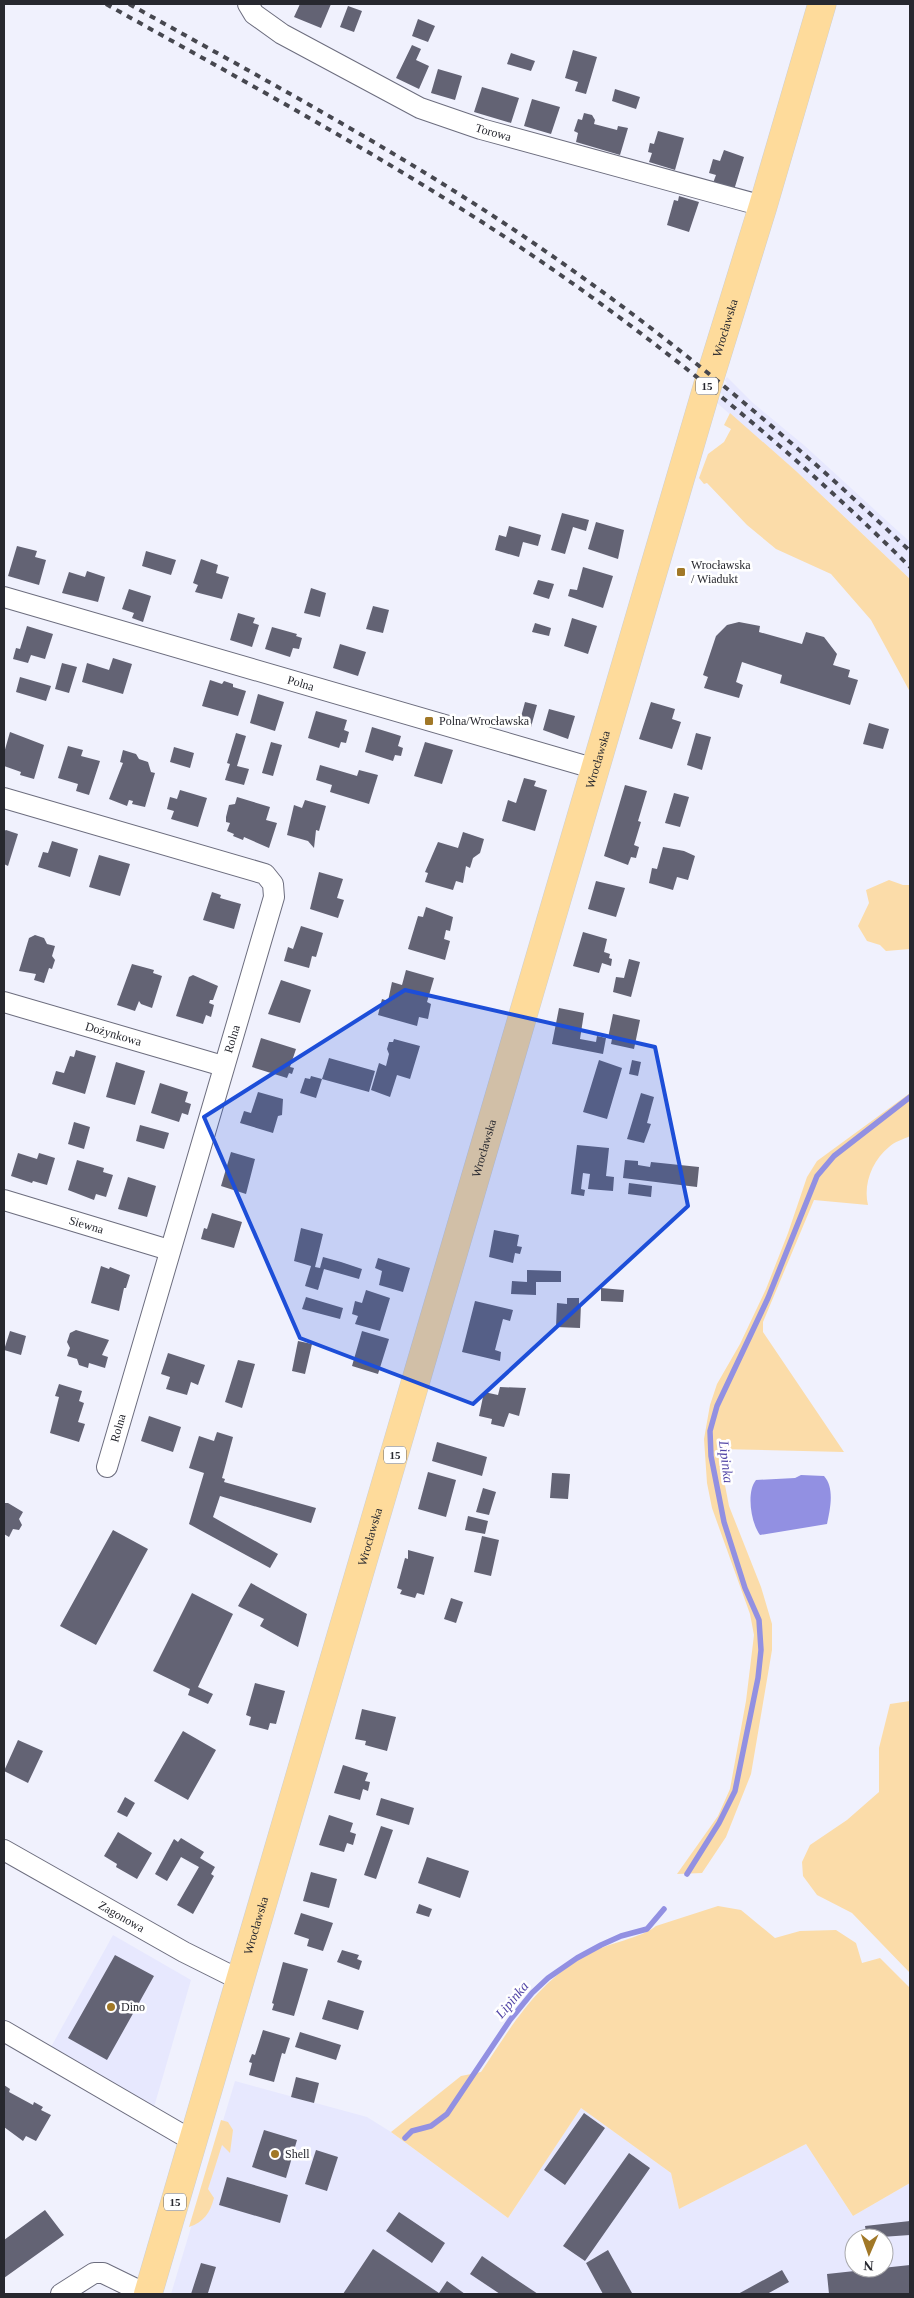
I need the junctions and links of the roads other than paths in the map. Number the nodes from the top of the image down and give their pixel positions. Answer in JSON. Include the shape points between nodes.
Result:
{"nodes":[{"id":1,"x":248,"y":4,"type":"edge"},
{"id":2,"x":822,"y":4,"type":"edge"},
{"id":3,"x":763,"y":206,"type":"junction"},
{"id":4,"x":4,"y":597,"type":"edge"},
{"id":5,"x":596,"y":769,"type":"junction"},
{"id":6,"x":4,"y":798,"type":"edge"},
{"id":7,"x":4,"y":1002,"type":"edge"},
{"id":8,"x":223,"y":1066,"type":"junction"},
{"id":9,"x":4,"y":1200,"type":"edge"},
{"id":10,"x":169,"y":1250,"type":"junction"},
{"id":11,"x":107,"y":1467,"type":"dead end"},
{"id":12,"x":4,"y":1850,"type":"edge"},
{"id":13,"x":240,"y":1980,"type":"junction"},
{"id":14,"x":4,"y":2031,"type":"edge"},
{"id":15,"x":193,"y":2141,"type":"junction"},
{"id":16,"x":61,"y":2294,"type":"edge"},
{"id":17,"x":147,"y":2294,"type":"edge"}],
"edges":[{"from":1,"to":3,"type":"street","name":"Torowa","via":[[254,14],[282,34],[420,108]]},
{"from":2,"to":3,"type":"main road","name":"Wrocławska","number":"15"},
{"from":3,"to":5,"type":"main road","name":"Wrocławska","number":"15"},
{"from":4,"to":5,"type":"street","name":"Polna"},
{"from":5,"to":13,"type":"main road","name":"Wrocławska","number":"15"},
{"from":6,"to":8,"type":"street","name":"Rolna","via":[[265,874],[273,884],[274,897]]},
{"from":7,"to":8,"type":"street","name":"Dożynkowa"},
{"from":8,"to":10,"type":"street","name":"Rolna"},
{"from":9,"to":10,"type":"street","name":"Siewna"},
{"from":10,"to":11,"type":"street","name":"Rolna"},
{"from":12,"to":13,"type":"street","name":"Zagonowa"},
{"from":13,"to":15,"type":"main road","name":"Wrocławska","number":"15"},
{"from":14,"to":15,"type":"street"},
{"from":15,"to":17,"type":"main road","name":"Wrocławska","number":"15"},
{"from":16,"to":17,"type":"street","via":[[94,2272]]}]}
